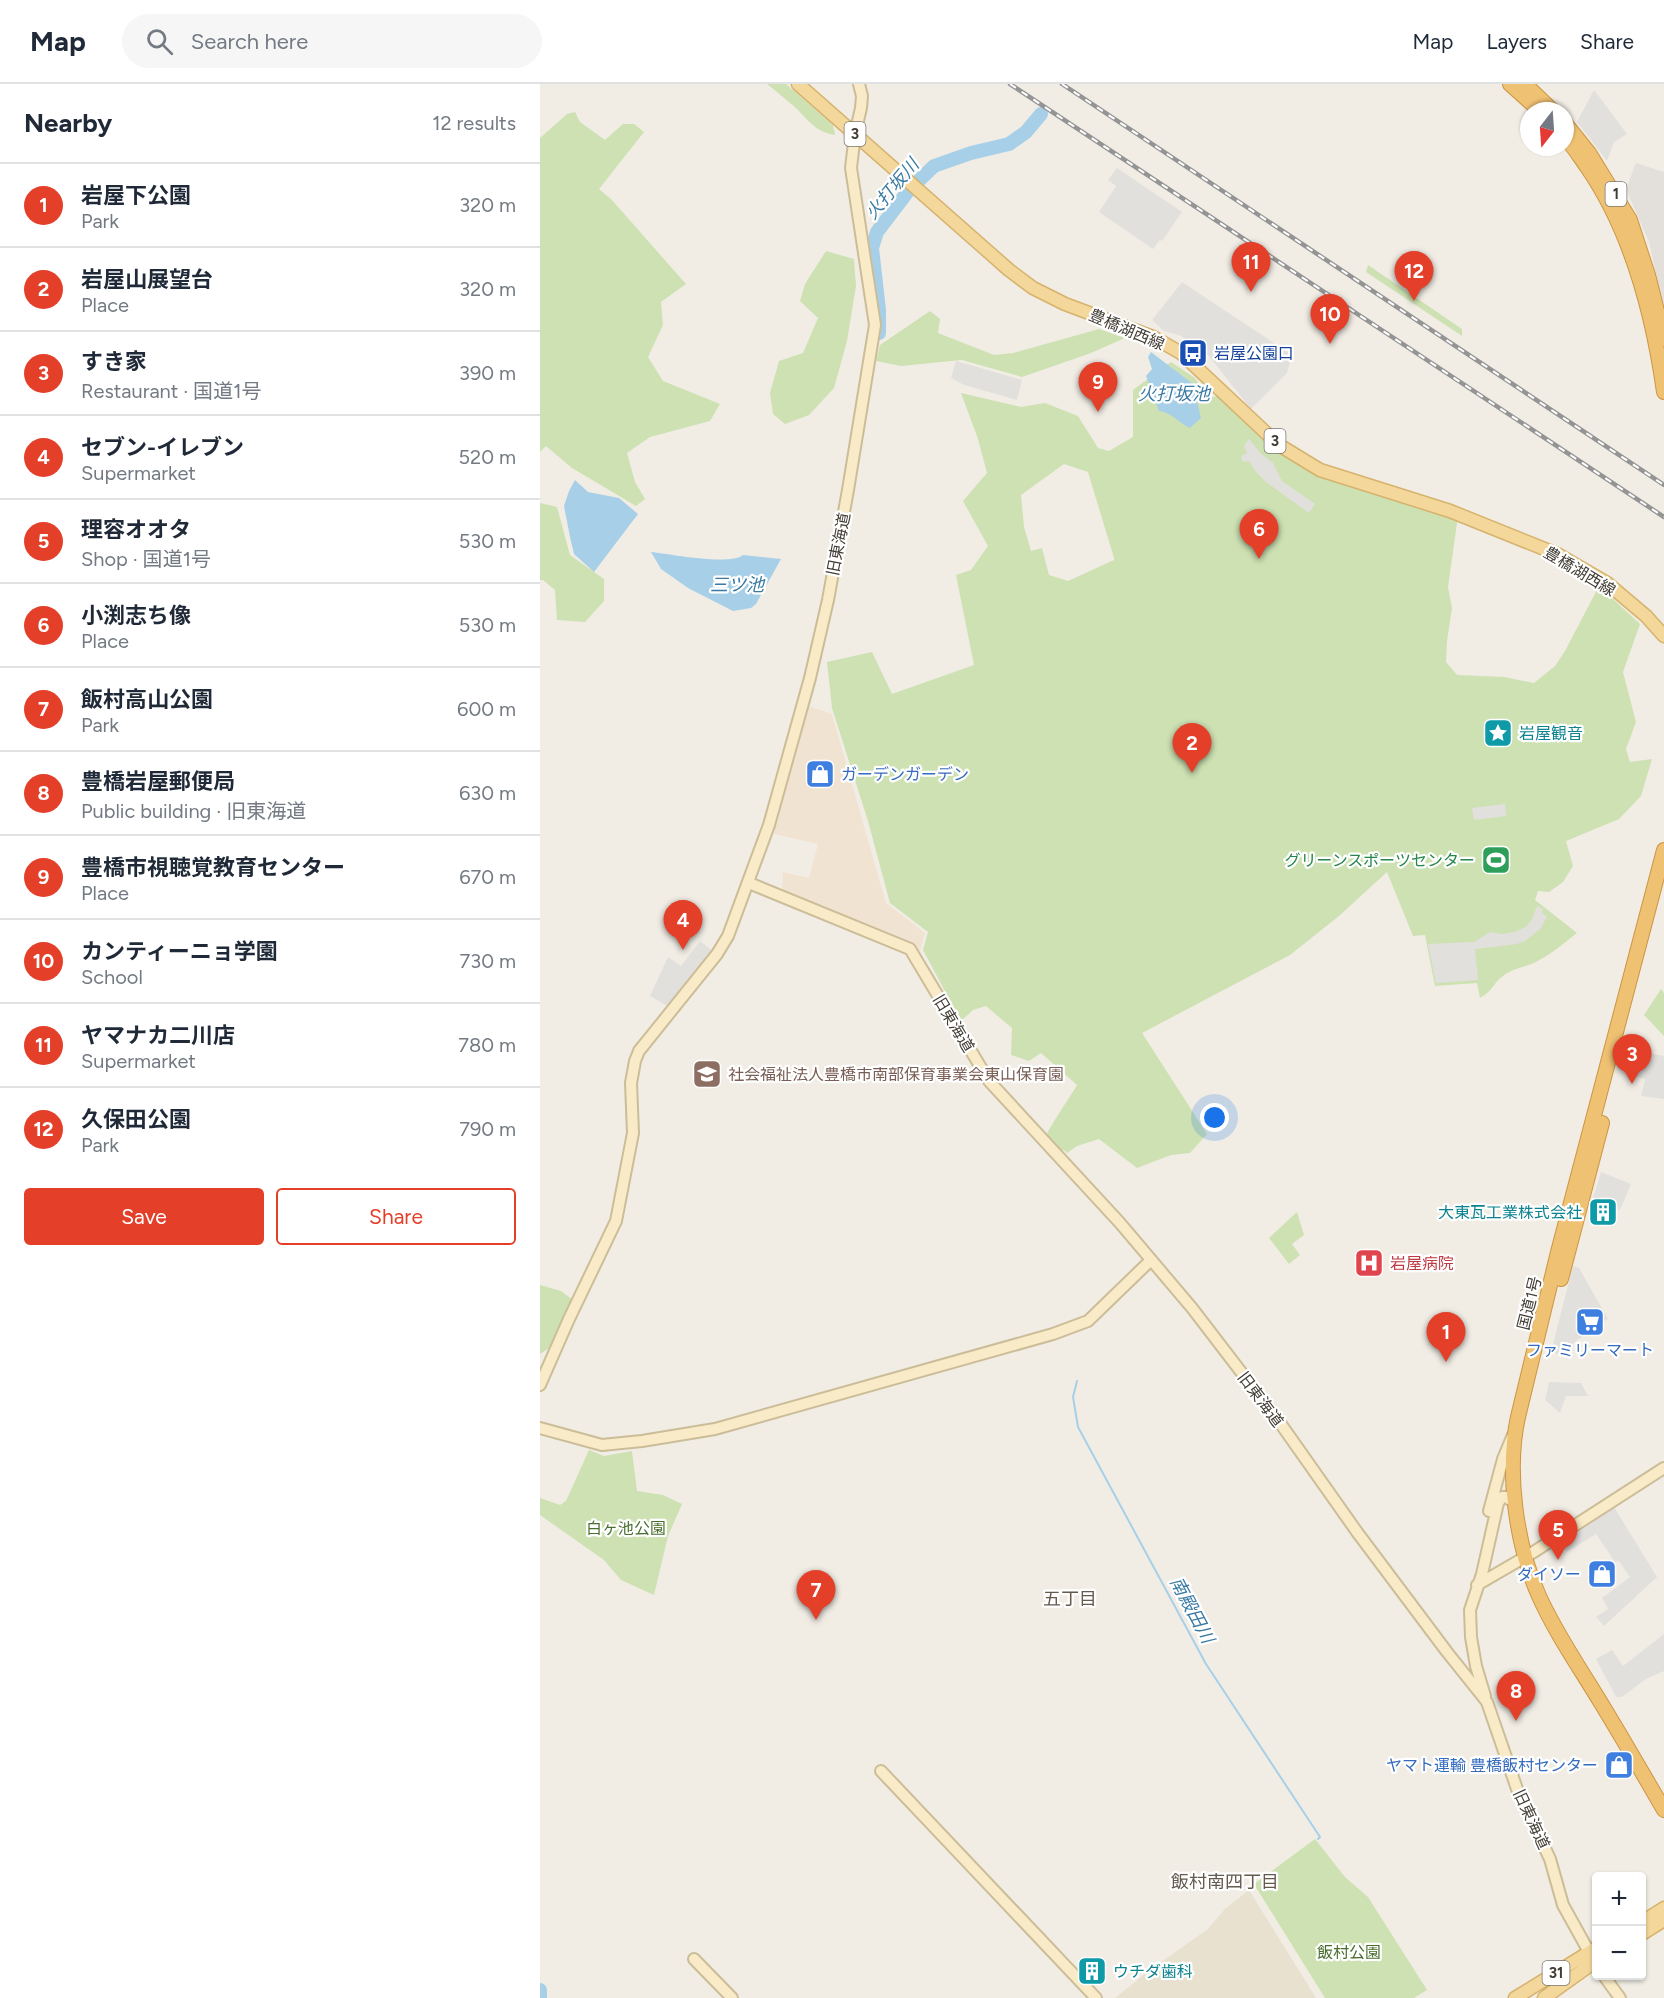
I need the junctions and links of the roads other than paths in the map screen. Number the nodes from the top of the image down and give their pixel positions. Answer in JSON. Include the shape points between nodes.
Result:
{"nodes":[{"id":1,"x":798,"y":84,"type":"edge"},
{"id":2,"x":859,"y":84,"type":"edge"},
{"id":3,"x":1510,"y":84,"type":"edge"},
{"id":4,"x":1525,"y":84,"type":"edge"},
{"id":5,"x":1530,"y":102,"type":"edge"},
{"id":6,"x":1544,"y":102,"type":"edge"},
{"id":7,"x":855,"y":134,"type":"junction"},
{"id":8,"x":1574,"y":134,"type":"edge"},
{"id":9,"x":1574,"y":150,"type":"edge"},
{"id":10,"x":1644,"y":280,"type":"junction"},
{"id":11,"x":1664,"y":339,"type":"edge"},
{"id":12,"x":1664,"y":392,"type":"edge"},
{"id":13,"x":1664,"y":636,"type":"edge"},
{"id":14,"x":1664,"y":850,"type":"edge"},
{"id":15,"x":749,"y":883,"type":"junction"},
{"id":16,"x":1664,"y":883,"type":"edge"},
{"id":17,"x":1151,"y":1260,"type":"junction"},
{"id":18,"x":540,"y":1385,"type":"edge"},
{"id":19,"x":540,"y":1428,"type":"edge"},
{"id":20,"x":1515,"y":1431,"type":"junction"},
{"id":21,"x":1664,"y":1468,"type":"edge"},
{"id":22,"x":1515,"y":1503,"type":"junction"},
{"id":23,"x":1529,"y":1555,"type":"junction"},
{"id":24,"x":1477,"y":1585,"type":"junction"},
{"id":25,"x":1487,"y":1702,"type":"junction"},
{"id":26,"x":882,"y":1771,"type":"dead end"},
{"id":27,"x":1664,"y":1794,"type":"edge"},
{"id":28,"x":1664,"y":1810,"type":"edge"},
{"id":29,"x":1664,"y":1908,"type":"edge"},
{"id":30,"x":1646,"y":1919,"type":"edge"},
{"id":31,"x":1664,"y":1920,"type":"edge"},
{"id":32,"x":1646,"y":1931,"type":"edge"},
{"id":33,"x":1592,"y":1955,"type":"edge"},
{"id":34,"x":694,"y":1959,"type":"dead end"},
{"id":35,"x":1592,"y":1959,"type":"edge"},
{"id":36,"x":1592,"y":1960,"type":"edge"},
{"id":37,"x":1607,"y":1980,"type":"edge"},
{"id":38,"x":732,"y":1998,"type":"edge"},
{"id":39,"x":1096,"y":1998,"type":"edge"},
{"id":40,"x":1515,"y":1998,"type":"edge"},
{"id":41,"x":1544,"y":1998,"type":"edge"},
{"id":42,"x":1620,"y":1998,"type":"edge"}],
"edges":[{"from":1,"to":7,"type":"main road","name":"豊橋湖西線","number":"3"},
{"from":2,"to":7,"type":"street","name":"旧東海道","via":[[862,96]]},
{"from":3,"to":5,"type":"highway"},
{"from":4,"to":6,"type":"highway"},
{"from":7,"to":13,"type":"main road","name":"豊橋湖西線","number":"3","via":[[1033,288],[1153,337],[1181,353],[1279,445],[1320,470],[1450,511],[1557,554],[1607,583]]},
{"from":7,"to":15,"type":"street","name":"旧東海道","via":[[851,168],[875,326],[828,600],[770,825]]},
{"from":8,"to":10,"type":"highway","number":"1","via":[[1630,220]]},
{"from":9,"to":10,"type":"highway","number":"1","via":[[1602,189]]},
{"from":10,"to":11,"type":"highway","number":"1"},
{"from":10,"to":12,"type":"highway","number":"1"},
{"from":14,"to":20,"type":"highway","name":"国道1号"},
{"from":15,"to":17,"type":"street","name":"旧東海道","via":[[910,949],[989,1081]]},
{"from":15,"to":18,"type":"street","via":[[717,954],[639,1051],[631,1083],[633,1133],[616,1221]]},
{"from":16,"to":23,"type":"highway","name":"国道1号","via":[[1525,1418],[1521,1475]]},
{"from":17,"to":19,"type":"street","via":[[1089,1321],[1053,1335],[724,1426],[602,1445]]},
{"from":17,"to":25,"type":"street","name":"旧東海道","via":[[1278,1420],[1357,1532]]},
{"from":20,"to":22,"type":"highway","name":"国道1号"},
{"from":20,"to":24,"type":"street","via":[[1489,1512],[1479,1554]]},
{"from":21,"to":23,"type":"street"},
{"from":22,"to":23,"type":"highway","name":"国道1号"},
{"from":22,"to":24,"type":"street","via":[[1506,1497],[1498,1503]]},
{"from":23,"to":24,"type":"street"},
{"from":23,"to":27,"type":"highway","name":"国道1号","via":[[1547,1594]]},
{"from":23,"to":28,"type":"highway","name":"国道1号","via":[[1538,1595],[1557,1631]]},
{"from":24,"to":25,"type":"street","via":[[1470,1610],[1471,1637]]},
{"from":25,"to":33,"type":"street","name":"旧東海道","via":[[1517,1789],[1550,1859],[1563,1905]]},
{"from":26,"to":39,"type":"street"},
{"from":29,"to":30,"type":"main road"},
{"from":31,"to":32,"type":"main road"},
{"from":34,"to":38,"type":"street"},
{"from":35,"to":40,"type":"main road","number":"31"},
{"from":36,"to":41,"type":"main road","number":"31"},
{"from":37,"to":42,"type":"street"}]}
